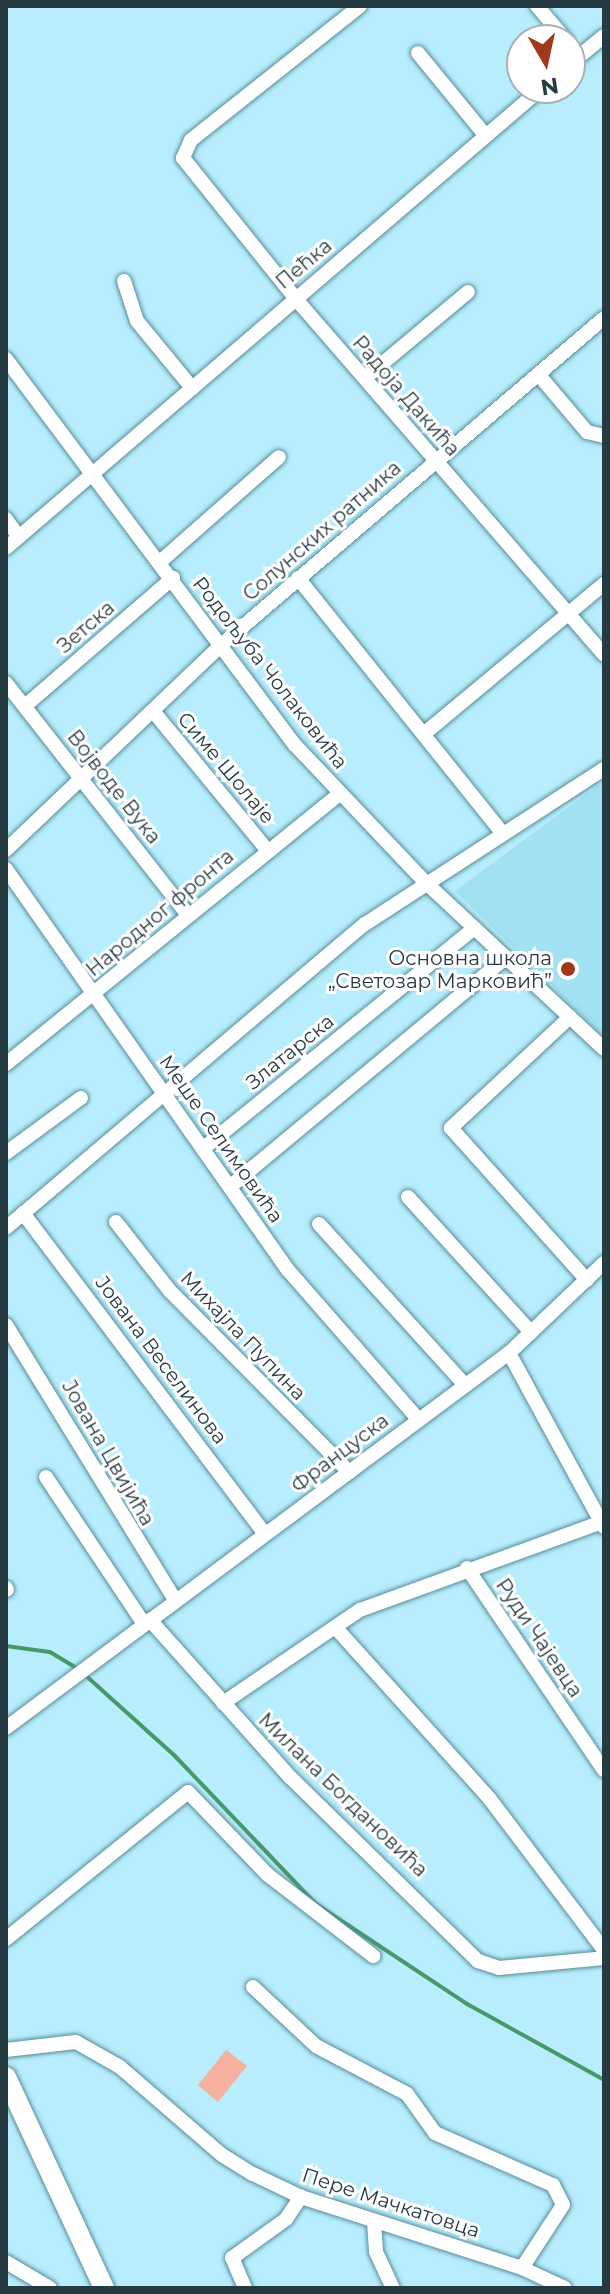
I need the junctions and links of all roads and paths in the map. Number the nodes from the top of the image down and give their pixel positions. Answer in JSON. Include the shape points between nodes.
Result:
{"nodes":[{"id":1,"x":360,"y":6,"type":"edge"},
{"id":2,"x":537,"y":6,"type":"edge"},
{"id":3,"x":552,"y":24,"type":"edge"},
{"id":4,"x":604,"y":36,"type":"edge"},
{"id":5,"x":586,"y":47,"type":"edge"},
{"id":6,"x":418,"y":53,"type":"dead end"},
{"id":7,"x":523,"y":104,"type":"edge"},
{"id":8,"x":486,"y":136,"type":"junction"},
{"id":9,"x":124,"y":281,"type":"dead end"},
{"id":10,"x":468,"y":292,"type":"dead end"},
{"id":11,"x":295,"y":298,"type":"junction"},
{"id":12,"x":604,"y":318,"type":"edge"},
{"id":13,"x":6,"y":359,"type":"edge"},
{"id":14,"x":538,"y":374,"type":"junction"},
{"id":15,"x":365,"y":378,"type":"junction"},
{"id":16,"x":192,"y":388,"type":"junction"},
{"id":17,"x":604,"y":436,"type":"edge"},
{"id":18,"x":279,"y":457,"type":"dead end"},
{"id":19,"x":435,"y":460,"type":"junction"},
{"id":20,"x":93,"y":471,"type":"junction"},
{"id":21,"x":6,"y":519,"type":"edge"},
{"id":22,"x":19,"y":537,"type":"junction"},
{"id":23,"x":6,"y":548,"type":"edge"},
{"id":24,"x":161,"y":561,"type":"junction"},
{"id":25,"x":173,"y":578,"type":"junction"},
{"id":26,"x":298,"y":578,"type":"junction"},
{"id":27,"x":604,"y":584,"type":"edge"},
{"id":28,"x":567,"y":612,"type":"junction"},
{"id":29,"x":220,"y":646,"type":"junction"},
{"id":30,"x":604,"y":655,"type":"edge"},
{"id":31,"x":6,"y":683,"type":"edge"},
{"id":32,"x":25,"y":706,"type":"junction"},
{"id":33,"x":153,"y":711,"type":"junction"},
{"id":34,"x":425,"y":733,"type":"junction"},
{"id":35,"x":604,"y":769,"type":"edge"},
{"id":36,"x":83,"y":779,"type":"junction"},
{"id":37,"x":339,"y":794,"type":"junction"},
{"id":38,"x":502,"y":833,"type":"junction"},
{"id":39,"x":6,"y":850,"type":"edge"},
{"id":40,"x":267,"y":850,"type":"junction"},
{"id":41,"x":6,"y":869,"type":"edge"},
{"id":42,"x":424,"y":881,"type":"junction"},
{"id":43,"x":189,"y":916,"type":"junction"},
{"id":44,"x":474,"y":928,"type":"junction"},
{"id":45,"x":505,"y":958,"type":"junction"},
{"id":46,"x":94,"y":993,"type":"junction"},
{"id":47,"x":570,"y":1017,"type":"junction"},
{"id":48,"x":604,"y":1049,"type":"edge"},
{"id":49,"x":6,"y":1064,"type":"edge"},
{"id":50,"x":162,"y":1093,"type":"junction"},
{"id":51,"x":81,"y":1098,"type":"dead end"},
{"id":52,"x":205,"y":1147,"type":"junction"},
{"id":53,"x":6,"y":1153,"type":"edge"},
{"id":54,"x":232,"y":1185,"type":"junction"},
{"id":55,"x":408,"y":1197,"type":"dead end"},
{"id":56,"x":23,"y":1213,"type":"junction"},
{"id":57,"x":116,"y":1222,"type":"dead end"},
{"id":58,"x":319,"y":1224,"type":"dead end"},
{"id":59,"x":6,"y":1228,"type":"edge"},
{"id":60,"x":604,"y":1263,"type":"edge"},
{"id":61,"x":587,"y":1280,"type":"junction"},
{"id":62,"x":6,"y":1325,"type":"edge"},
{"id":63,"x":531,"y":1332,"type":"junction"},
{"id":64,"x":509,"y":1353,"type":"junction"},
{"id":65,"x":465,"y":1385,"type":"junction"},
{"id":66,"x":419,"y":1420,"type":"junction"},
{"id":67,"x":349,"y":1472,"type":"junction"},
{"id":68,"x":46,"y":1477,"type":"dead end"},
{"id":69,"x":603,"y":1523,"type":"edge"},
{"id":70,"x":265,"y":1534,"type":"junction"},
{"id":71,"x":467,"y":1568,"type":"junction"},
{"id":72,"x":176,"y":1601,"type":"junction"},
{"id":73,"x":147,"y":1622,"type":"junction"},
{"id":74,"x":335,"y":1627,"type":"junction"},
{"id":75,"x":223,"y":1703,"type":"junction"},
{"id":76,"x":6,"y":1728,"type":"edge"},
{"id":77,"x":604,"y":1770,"type":"edge"},
{"id":78,"x":6,"y":1939,"type":"edge"},
{"id":79,"x":604,"y":1950,"type":"edge"},
{"id":80,"x":373,"y":1956,"type":"dead end"},
{"id":81,"x":604,"y":1958,"type":"edge"},
{"id":82,"x":253,"y":1987,"type":"dead end"},
{"id":83,"x":6,"y":2050,"type":"edge"},
{"id":84,"x":6,"y":2077,"type":"edge"},
{"id":85,"x":301,"y":2197,"type":"junction"},
{"id":86,"x":374,"y":2222,"type":"junction"},
{"id":87,"x":6,"y":2262,"type":"edge"},
{"id":88,"x":522,"y":2268,"type":"junction"},
{"id":89,"x":50,"y":2288,"type":"edge"},
{"id":90,"x":104,"y":2288,"type":"edge"},
{"id":91,"x":245,"y":2288,"type":"edge"},
{"id":92,"x":393,"y":2288,"type":"edge"},
{"id":93,"x":565,"y":2288,"type":"edge"}],
"edges":[{"from":1,"to":11,"type":"street","name":"Радоја Дакића","via":[[191,140],[183,158]]},
{"from":2,"to":3,"type":"street"},
{"from":4,"to":5,"type":"street"},
{"from":6,"to":8,"type":"street"},
{"from":7,"to":8,"type":"street","name":"Пећка"},
{"from":8,"to":11,"type":"street","name":"Пећка"},
{"from":9,"to":16,"type":"street","via":[[137,321]]},
{"from":10,"to":15,"type":"street"},
{"from":11,"to":15,"type":"street","name":"Радоја Дакића"},
{"from":11,"to":16,"type":"street","name":"Пећка"},
{"from":12,"to":14,"type":"street","name":"Солунских ратника"},
{"from":13,"to":20,"type":"street","name":"Родољуба Чолаковића"},
{"from":14,"to":17,"type":"street","via":[[587,432]]},
{"from":14,"to":19,"type":"street","name":"Солунских ратника"},
{"from":15,"to":19,"type":"street","name":"Радоја Дакића"},
{"from":16,"to":20,"type":"street","name":"Пећка"},
{"from":18,"to":24,"type":"street"},
{"from":19,"to":26,"type":"street","name":"Солунских ратника"},
{"from":19,"to":28,"type":"street","name":"Радоја Дакића"},
{"from":20,"to":22,"type":"street","name":"Пећка"},
{"from":20,"to":24,"type":"street","name":"Родољуба Чолаковића"},
{"from":21,"to":22,"type":"street"},
{"from":22,"to":23,"type":"street","name":"Пећка"},
{"from":24,"to":25,"type":"street","name":"Родољуба Чолаковића"},
{"from":25,"to":29,"type":"street","name":"Родољуба Чолаковића"},
{"from":25,"to":32,"type":"street","name":"Зетска"},
{"from":26,"to":29,"type":"street","name":"Солунских ратника"},
{"from":26,"to":34,"type":"street"},
{"from":27,"to":28,"type":"street"},
{"from":28,"to":30,"type":"street","name":"Радоја Дакића"},
{"from":28,"to":34,"type":"street"},
{"from":29,"to":33,"type":"street","name":"Солунских ратника"},
{"from":29,"to":37,"type":"street","name":"Родољуба Чолаковића"},
{"from":31,"to":32,"type":"street","name":"Војводе Вука"},
{"from":32,"to":36,"type":"street","name":"Војводе Вука"},
{"from":33,"to":36,"type":"street","name":"Солунских ратника"},
{"from":33,"to":40,"type":"street","name":"Симе Шолаје"},
{"from":34,"to":38,"type":"street"},
{"from":35,"to":38,"type":"street"},
{"from":36,"to":39,"type":"street","name":"Солунских ратника"},
{"from":36,"to":43,"type":"street","name":"Војводе Вука"},
{"from":37,"to":40,"type":"street","name":"Народног фронта"},
{"from":37,"to":42,"type":"street","name":"Родољуба Чолаковића"},
{"from":38,"to":42,"type":"street"},
{"from":40,"to":43,"type":"street","name":"Народног фронта"},
{"from":41,"to":46,"type":"street","name":"Меше Селимовића"},
{"from":42,"to":44,"type":"street","name":"Родољуба Чолаковића"},
{"from":42,"to":50,"type":"street"},
{"from":43,"to":46,"type":"street","name":"Народног фронта"},
{"from":44,"to":45,"type":"street","name":"Родољуба Чолаковића"},
{"from":44,"to":52,"type":"street","name":"Златарска"},
{"from":45,"to":47,"type":"street","name":"Родољуба Чолаковића"},
{"from":45,"to":54,"type":"street"},
{"from":46,"to":49,"type":"street","name":"Народног фронта"},
{"from":46,"to":50,"type":"street","name":"Меше Селимовића"},
{"from":47,"to":48,"type":"street","name":"Родољуба Чолаковића"},
{"from":47,"to":61,"type":"street","via":[[451,1128]]},
{"from":50,"to":52,"type":"street","name":"Меше Селимовића"},
{"from":50,"to":56,"type":"street"},
{"from":51,"to":53,"type":"street"},
{"from":52,"to":54,"type":"street","name":"Меше Селимовића"},
{"from":54,"to":66,"type":"street","name":"Меше Селимовића","via":[[310,1299]]},
{"from":55,"to":63,"type":"street"},
{"from":56,"to":59,"type":"street"},
{"from":56,"to":70,"type":"street","name":"Јована Веселинова"},
{"from":57,"to":67,"type":"street","name":"Михајла Пупина","via":[[179,1301]]},
{"from":58,"to":65,"type":"street"},
{"from":60,"to":61,"type":"street","name":"Француска"},
{"from":61,"to":63,"type":"street","name":"Француска"},
{"from":62,"to":72,"type":"street","name":"Јована Цвијића"},
{"from":63,"to":64,"type":"street","name":"Француска"},
{"from":64,"to":65,"type":"street","name":"Француска"},
{"from":64,"to":69,"type":"street"},
{"from":65,"to":66,"type":"street","name":"Француска"},
{"from":66,"to":67,"type":"street","name":"Француска"},
{"from":67,"to":70,"type":"street","name":"Француска"},
{"from":68,"to":73,"type":"street"},
{"from":69,"to":71,"type":"street"},
{"from":70,"to":72,"type":"street","name":"Француска"},
{"from":71,"to":74,"type":"street"},
{"from":71,"to":77,"type":"street","name":"Руди Чајевца"},
{"from":72,"to":73,"type":"street","name":"Француска"},
{"from":73,"to":75,"type":"street","name":"Милана Богдановића"},
{"from":73,"to":76,"type":"street","name":"Француска"},
{"from":74,"to":75,"type":"street"},
{"from":74,"to":79,"type":"street","via":[[489,1798]]},
{"from":75,"to":81,"type":"street","name":"Милана Богдановића","via":[[478,1961],[499,1968]]},
{"from":78,"to":80,"type":"street","via":[[188,1792],[268,1875]]},
{"from":82,"to":88,"type":"street","via":[[316,2046],[407,2094],[435,2133],[553,2185],[563,2205]]},
{"from":83,"to":85,"type":"street","name":"Пере Мачкатовца","via":[[61,2041],[96,2050],[222,2155]]},
{"from":84,"to":90,"type":"main road"},
{"from":85,"to":86,"type":"street","name":"Пере Мачкатовца"},
{"from":85,"to":91,"type":"street","via":[[286,2219],[232,2258]]},
{"from":86,"to":88,"type":"street","name":"Пере Мачкатовца"},
{"from":86,"to":92,"type":"street","via":[[376,2252]]},
{"from":87,"to":89,"type":"street"},
{"from":88,"to":93,"type":"street","name":"Пере Мачкатовца"}]}
